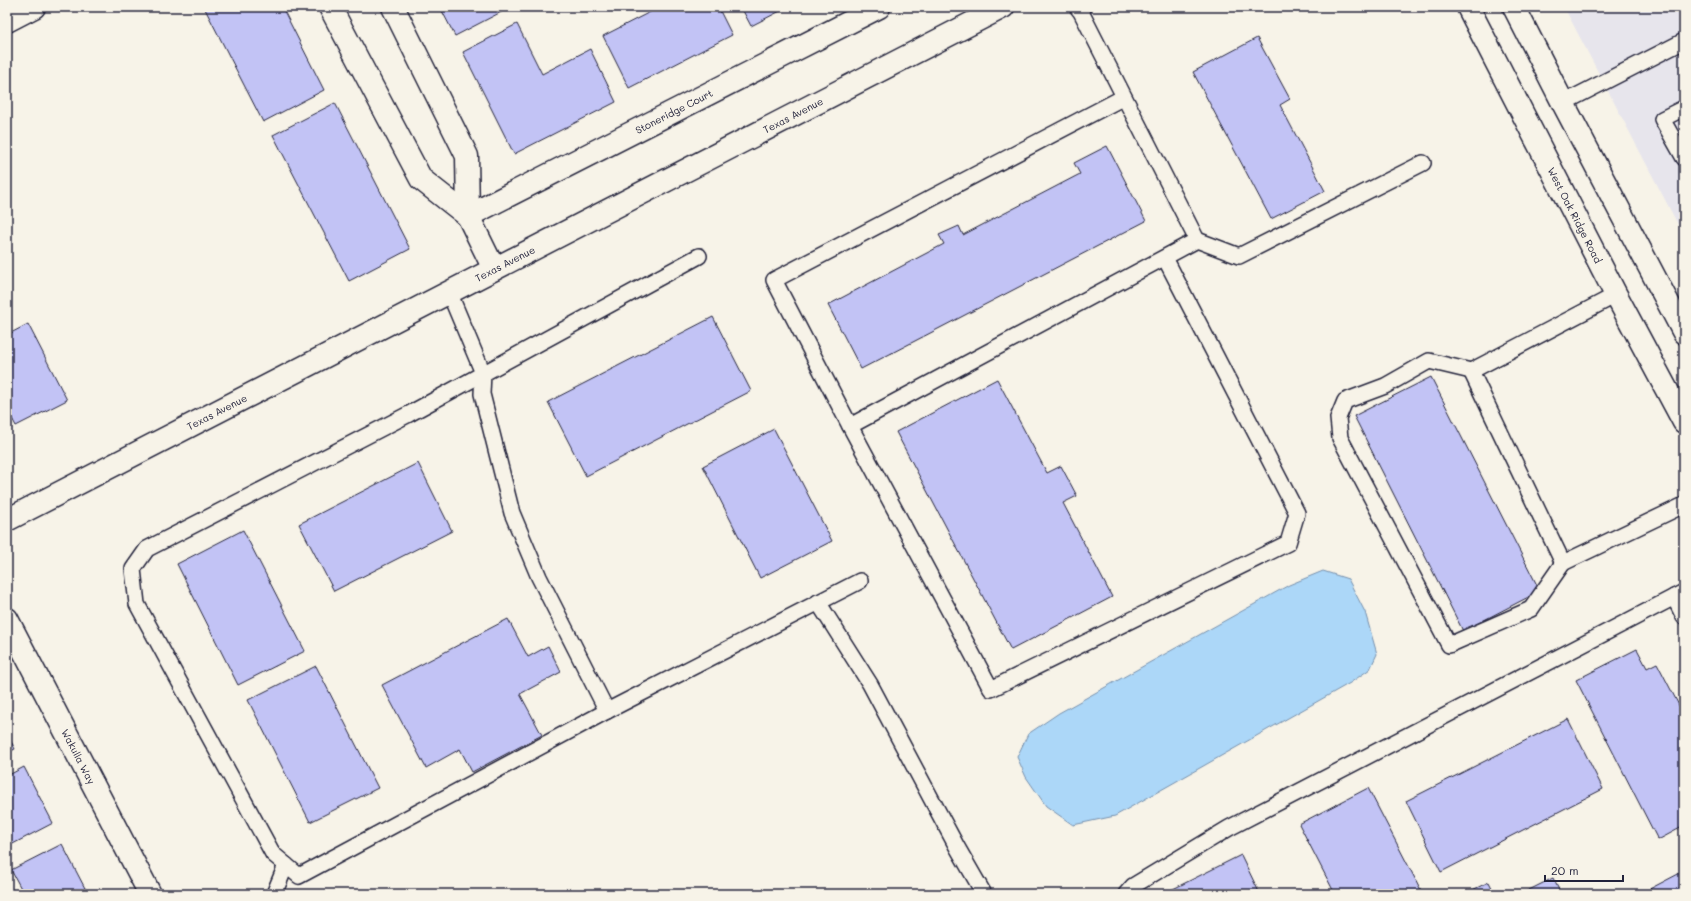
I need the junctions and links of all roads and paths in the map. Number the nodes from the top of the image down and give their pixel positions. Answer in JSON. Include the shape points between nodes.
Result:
{"nodes":[{"id":1,"x":34,"y":7,"type":"edge"},
{"id":2,"x":330,"y":7,"type":"edge"},
{"id":3,"x":392,"y":7,"type":"edge"},
{"id":4,"x":879,"y":7,"type":"edge"},
{"id":5,"x":1003,"y":7,"type":"edge"},
{"id":6,"x":1076,"y":7,"type":"edge"},
{"id":7,"x":1468,"y":7,"type":"edge"},
{"id":8,"x":1514,"y":7,"type":"edge"},
{"id":9,"x":7,"y":21,"type":"edge"},
{"id":10,"x":1684,"y":41,"type":"edge"},
{"id":11,"x":1124,"y":97,"type":"junction"},
{"id":12,"x":1563,"y":103,"type":"junction"},
{"id":13,"x":1684,"y":108,"type":"edge"},
{"id":14,"x":1684,"y":158,"type":"edge"},
{"id":15,"x":1423,"y":163,"type":"dead end"},
{"id":16,"x":468,"y":216,"type":"junction"},
{"id":17,"x":1197,"y":240,"type":"junction"},
{"id":18,"x":699,"y":256,"type":"dead end"},
{"id":19,"x":1165,"y":258,"type":"junction"},
{"id":20,"x":494,"y":269,"type":"junction"},
{"id":21,"x":449,"y":292,"type":"junction"},
{"id":22,"x":1616,"y":295,"type":"junction"},
{"id":23,"x":1684,"y":333,"type":"edge"},
{"id":24,"x":1471,"y":371,"type":"junction"},
{"id":25,"x":483,"y":373,"type":"junction"},
{"id":26,"x":1684,"y":422,"type":"edge"},
{"id":27,"x":850,"y":426,"type":"junction"},
{"id":28,"x":1684,"y":505,"type":"edge"},
{"id":29,"x":7,"y":520,"type":"edge"},
{"id":30,"x":1564,"y":563,"type":"junction"},
{"id":31,"x":860,"y":581,"type":"dead end"},
{"id":32,"x":1679,"y":595,"type":"edge"},
{"id":33,"x":818,"y":602,"type":"junction"},
{"id":34,"x":1684,"y":617,"type":"edge"},
{"id":35,"x":7,"y":619,"type":"edge"},
{"id":36,"x":607,"y":711,"type":"junction"},
{"id":37,"x":286,"y":865,"type":"junction"},
{"id":38,"x":150,"y":894,"type":"edge"},
{"id":39,"x":274,"y":894,"type":"edge"},
{"id":40,"x":984,"y":894,"type":"edge"},
{"id":41,"x":1126,"y":894,"type":"edge"}],
"edges":[{"from":1,"to":9,"type":"street"},
{"from":2,"to":16,"type":"street","via":[[421,179]]},
{"from":3,"to":16,"type":"street","via":[[467,156]]},
{"from":4,"to":16,"type":"street","name":"Stoneridge Court"},
{"from":5,"to":20,"type":"street","name":"Texas Avenue"},
{"from":6,"to":11,"type":"lane","via":[[1081,12]]},
{"from":7,"to":22,"type":"street","name":"West Oak Ridge Road"},
{"from":8,"to":12,"type":"street"},
{"from":10,"to":12,"type":"lane"},
{"from":11,"to":17,"type":"lane"},
{"from":11,"to":27,"type":"lane","via":[[774,280]]},
{"from":12,"to":23,"type":"street"},
{"from":13,"to":14,"type":"lane","via":[[1662,119]]},
{"from":15,"to":17,"type":"lane","via":[[1239,256]]},
{"from":16,"to":20,"type":"street"},
{"from":17,"to":19,"type":"lane"},
{"from":18,"to":25,"type":"lane"},
{"from":19,"to":27,"type":"lane"},
{"from":19,"to":27,"type":"lane","via":[[1297,513],[1288,543],[991,689]]},
{"from":20,"to":21,"type":"street","name":"Texas Avenue"},
{"from":21,"to":25,"type":"lane"},
{"from":21,"to":29,"type":"street","name":"Texas Avenue"},
{"from":22,"to":24,"type":"lane"},
{"from":22,"to":26,"type":"street","name":"West Oak Ridge Road"},
{"from":24,"to":30,"type":"lane"},
{"from":24,"to":30,"type":"lane","via":[[1429,361],[1385,386],[1345,401],[1338,418],[1340,438],[1450,645],[1531,609]]},
{"from":25,"to":36,"type":"lane","via":[[482,394],[512,513],[539,576]]},
{"from":25,"to":37,"type":"lane","via":[[147,550],[133,569],[137,604],[273,854]]},
{"from":28,"to":30,"type":"lane"},
{"from":31,"to":33,"type":"lane"},
{"from":32,"to":34,"type":"lane"},
{"from":32,"to":41,"type":"lane","via":[[1229,828],[1133,886]]},
{"from":33,"to":36,"type":"lane"},
{"from":33,"to":40,"type":"lane","via":[[870,684]]},
{"from":35,"to":38,"type":"street","name":"Wakulla Way"},
{"from":36,"to":37,"type":"lane","via":[[299,876]]},
{"from":37,"to":39,"type":"lane"}]}
